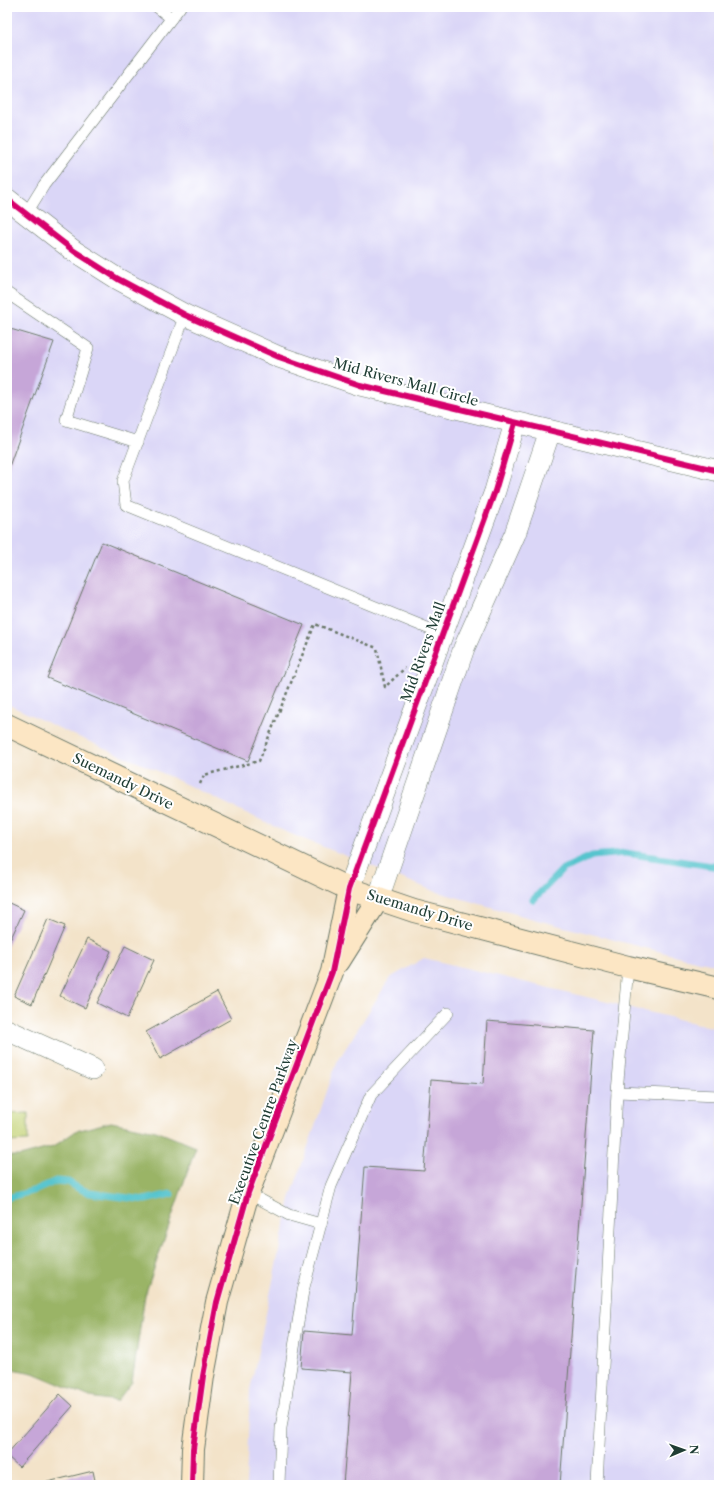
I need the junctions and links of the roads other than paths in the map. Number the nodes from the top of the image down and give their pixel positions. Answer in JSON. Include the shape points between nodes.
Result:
{"nodes":[{"id":1,"x":157,"y":7,"type":"edge"},
{"id":2,"x":180,"y":7,"type":"edge"},
{"id":3,"x":171,"y":18,"type":"junction"},
{"id":4,"x":7,"y":199,"type":"edge"},
{"id":5,"x":26,"y":214,"type":"junction"},
{"id":6,"x":7,"y":293,"type":"edge"},
{"id":7,"x":185,"y":316,"type":"junction"},
{"id":8,"x":515,"y":423,"type":"junction"},
{"id":9,"x":550,"y":431,"type":"junction"},
{"id":10,"x":138,"y":442,"type":"junction"},
{"id":11,"x":719,"y":471,"type":"edge"},
{"id":12,"x":442,"y":634,"type":"junction"},
{"id":13,"x":7,"y":725,"type":"edge"},
{"id":14,"x":348,"y":889,"type":"junction"},
{"id":15,"x":378,"y":899,"type":"junction"},
{"id":16,"x":628,"y":967,"type":"junction"},
{"id":17,"x":332,"y":972,"type":"junction"},
{"id":18,"x":719,"y":988,"type":"edge"},
{"id":19,"x":448,"y":1013,"type":"dead end"},
{"id":20,"x":7,"y":1030,"type":"edge"},
{"id":21,"x":93,"y":1069,"type":"dead end"},
{"id":22,"x":617,"y":1092,"type":"junction"},
{"id":23,"x":719,"y":1096,"type":"edge"},
{"id":24,"x":248,"y":1194,"type":"junction"},
{"id":25,"x":321,"y":1224,"type":"junction"},
{"id":26,"x":192,"y":1485,"type":"edge"},
{"id":27,"x":279,"y":1485,"type":"edge"},
{"id":28,"x":597,"y":1485,"type":"edge"}],
"edges":[{"from":1,"to":3,"type":"lane"},
{"from":2,"to":3,"type":"lane"},
{"from":3,"to":5,"type":"lane","via":[[48,179]]},
{"from":4,"to":5,"type":"street","name":"Mid Rivers Mall Circle"},
{"from":5,"to":7,"type":"street","name":"Mid Rivers Mall Circle","via":[[86,259]]},
{"from":6,"to":10,"type":"lane","via":[[88,348],[66,420]]},
{"from":7,"to":8,"type":"street","name":"Mid Rivers Mall Circle","via":[[279,357],[360,385]]},
{"from":7,"to":10,"type":"lane"},
{"from":8,"to":9,"type":"street","name":"Mid Rivers Mall Circle"},
{"from":8,"to":12,"type":"street","name":"Mid Rivers Mall","via":[[495,491]]},
{"from":9,"to":11,"type":"street","name":"Mid Rivers Mall Circle"},
{"from":9,"to":15,"type":"street","via":[[515,534],[464,648]]},
{"from":10,"to":12,"type":"lane","via":[[123,481],[126,505]]},
{"from":12,"to":14,"type":"street","name":"Mid Rivers Mall"},
{"from":13,"to":14,"type":"street","name":"Suemandy Drive"},
{"from":14,"to":15,"type":"street","name":"Suemandy Drive"},
{"from":14,"to":17,"type":"street","name":"Executive Centre Parkway"},
{"from":15,"to":16,"type":"street","name":"Suemandy Drive","via":[[414,911]]},
{"from":15,"to":17,"type":"street","name":"Executive Centre Parkway"},
{"from":16,"to":18,"type":"street","name":"Suemandy Drive"},
{"from":16,"to":22,"type":"lane"},
{"from":17,"to":24,"type":"street","name":"Executive Centre Parkway"},
{"from":19,"to":25,"type":"lane","via":[[371,1095],[331,1186]]},
{"from":20,"to":21,"type":"street"},
{"from":22,"to":23,"type":"lane"},
{"from":22,"to":28,"type":"lane"},
{"from":24,"to":25,"type":"lane","via":[[289,1215]]},
{"from":24,"to":26,"type":"street","name":"Executive Centre Parkway","via":[[217,1302],[193,1449]]},
{"from":25,"to":27,"type":"lane","via":[[303,1291],[281,1428]]}]}
